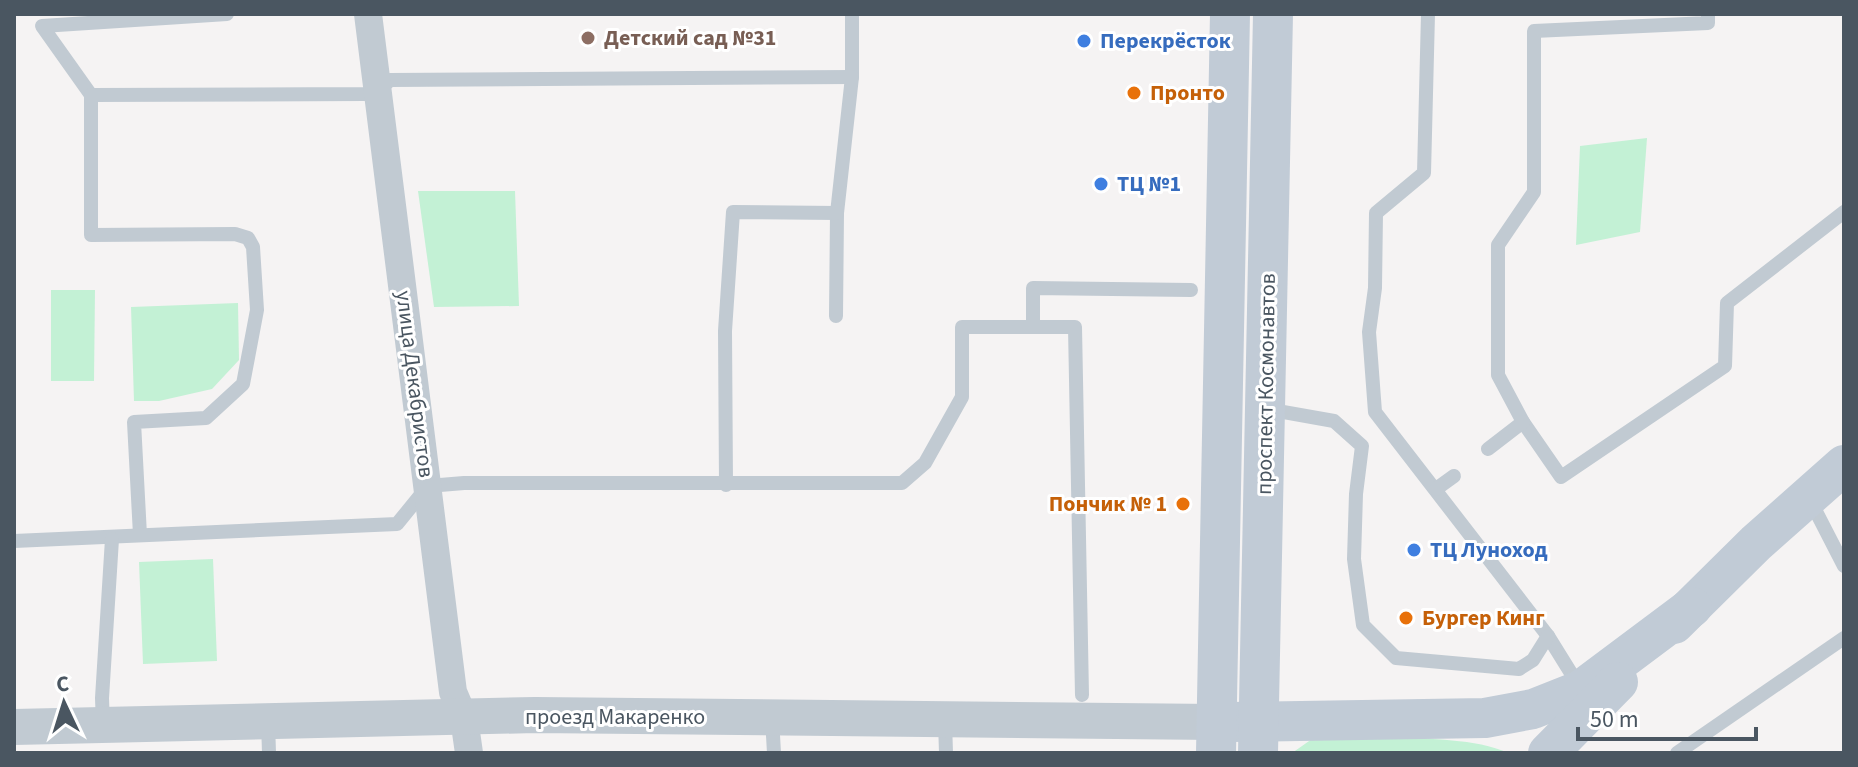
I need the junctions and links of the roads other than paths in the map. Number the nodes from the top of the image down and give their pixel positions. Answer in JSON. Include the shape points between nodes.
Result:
{"nodes":[{"id":1,"x":227,"y":14,"type":"edge"},
{"id":2,"x":368,"y":14,"type":"edge"},
{"id":3,"x":852,"y":14,"type":"edge"},
{"id":4,"x":1230,"y":14,"type":"edge"},
{"id":5,"x":1273,"y":14,"type":"edge"},
{"id":6,"x":1428,"y":14,"type":"edge"},
{"id":7,"x":1708,"y":14,"type":"edge"},
{"id":8,"x":42,"y":20,"type":"edge"},
{"id":9,"x":852,"y":77,"type":"junction"},
{"id":10,"x":378,"y":91,"type":"junction"},
{"id":11,"x":91,"y":95,"type":"junction"},
{"id":12,"x":1844,"y":212,"type":"edge"},
{"id":13,"x":837,"y":213,"type":"junction"},
{"id":14,"x":1191,"y":290,"type":"dead end"},
{"id":15,"x":836,"y":316,"type":"dead end"},
{"id":16,"x":1033,"y":327,"type":"junction"},
{"id":17,"x":1265,"y":409,"type":"junction"},
{"id":18,"x":1523,"y":422,"type":"junction"},
{"id":19,"x":1488,"y":449,"type":"dead end"},
{"id":20,"x":1844,"y":465,"type":"edge"},
{"id":21,"x":1454,"y":476,"type":"dead end"},
{"id":22,"x":726,"y":485,"type":"junction"},
{"id":23,"x":428,"y":486,"type":"junction"},
{"id":24,"x":1436,"y":489,"type":"junction"},
{"id":25,"x":1808,"y":496,"type":"junction"},
{"id":26,"x":140,"y":535,"type":"junction"},
{"id":27,"x":112,"y":539,"type":"junction"},
{"id":28,"x":14,"y":541,"type":"edge"},
{"id":29,"x":1844,"y":566,"type":"edge"},
{"id":30,"x":1692,"y":607,"type":"junction"},
{"id":31,"x":1548,"y":636,"type":"junction"},
{"id":32,"x":1844,"y":638,"type":"edge"},
{"id":33,"x":1581,"y":690,"type":"junction"},
{"id":34,"x":1082,"y":695,"type":"dead end"},
{"id":35,"x":772,"y":718,"type":"junction"},
{"id":36,"x":1485,"y":718,"type":"junction"},
{"id":37,"x":103,"y":726,"type":"junction"},
{"id":38,"x":14,"y":727,"type":"edge"},
{"id":39,"x":466,"y":736,"type":"edge"},
{"id":40,"x":946,"y":736,"type":"edge"},
{"id":41,"x":1259,"y":737,"type":"edge"},
{"id":42,"x":269,"y":738,"type":"edge"},
{"id":43,"x":1216,"y":738,"type":"edge"},
{"id":44,"x":774,"y":753,"type":"edge"},
{"id":45,"x":1528,"y":753,"type":"edge"},
{"id":46,"x":1548,"y":753,"type":"edge"},
{"id":47,"x":1677,"y":753,"type":"edge"}],
"edges":[{"from":1,"to":8,"type":"lane"},
{"from":2,"to":10,"type":"street","name":"улица Декабристов"},
{"from":3,"to":9,"type":"lane"},
{"from":4,"to":43,"type":"main road","name":"проспект Космонавтов"},
{"from":5,"to":17,"type":"main road","name":"проспект Космонавтов"},
{"from":6,"to":24,"type":"lane","via":[[1424,173],[1376,213],[1369,332],[1375,412]]},
{"from":7,"to":18,"type":"lane","via":[[1708,23],[1534,31],[1534,192],[1498,245],[1496,293],[1498,375]]},
{"from":8,"to":11,"type":"lane"},
{"from":9,"to":10,"type":"lane","via":[[390,80]]},
{"from":9,"to":13,"type":"lane"},
{"from":10,"to":11,"type":"lane"},
{"from":10,"to":23,"type":"street","name":"улица Декабристов"},
{"from":11,"to":26,"type":"lane","via":[[91,235],[235,234],[248,238],[253,247],[257,310],[243,384],[206,418],[134,422]]},
{"from":12,"to":18,"type":"lane","via":[[1727,303],[1725,366],[1561,477]]},
{"from":13,"to":15,"type":"lane"},
{"from":13,"to":22,"type":"lane","via":[[733,212],[725,331]]},
{"from":14,"to":16,"type":"lane","via":[[1033,288]]},
{"from":16,"to":22,"type":"lane","via":[[962,327],[962,397],[925,463],[902,483]]},
{"from":16,"to":34,"type":"lane","via":[[1075,327]]},
{"from":17,"to":31,"type":"lane","via":[[1334,421],[1362,446],[1354,559],[1363,625],[1396,658],[1519,669],[1533,660]]},
{"from":17,"to":41,"type":"main road","name":"проспект Космонавтов"},
{"from":18,"to":19,"type":"lane"},
{"from":20,"to":25,"type":"main road"},
{"from":21,"to":24,"type":"lane"},
{"from":22,"to":23,"type":"lane"},
{"from":23,"to":26,"type":"lane","via":[[397,524]]},
{"from":23,"to":39,"type":"street","name":"улица Декабристов","via":[[453,692]]},
{"from":24,"to":31,"type":"lane"},
{"from":25,"to":29,"type":"lane"},
{"from":25,"to":30,"type":"main road"},
{"from":26,"to":27,"type":"lane"},
{"from":27,"to":28,"type":"lane"},
{"from":27,"to":37,"type":"lane"},
{"from":30,"to":33,"type":"main road"},
{"from":30,"to":46,"type":"main road"},
{"from":31,"to":33,"type":"lane"},
{"from":32,"to":47,"type":"lane"},
{"from":33,"to":36,"type":"main road","via":[[1533,709]]},
{"from":35,"to":39,"type":"street","name":"проезд Макаренко","via":[[535,715]]},
{"from":35,"to":40,"type":"street","name":"проезд Макаренко"},
{"from":35,"to":44,"type":"lane"},
{"from":36,"to":41,"type":"main road"},
{"from":36,"to":45,"type":"main road"},
{"from":37,"to":38,"type":"street","name":"проезд Макаренко"},
{"from":37,"to":42,"type":"street","name":"проезд Макаренко"},
{"from":39,"to":42,"type":"street","name":"проезд Макаренко"},
{"from":40,"to":43,"type":"street","name":"проезд Макаренко"},
{"from":41,"to":43,"type":"main road"}]}
